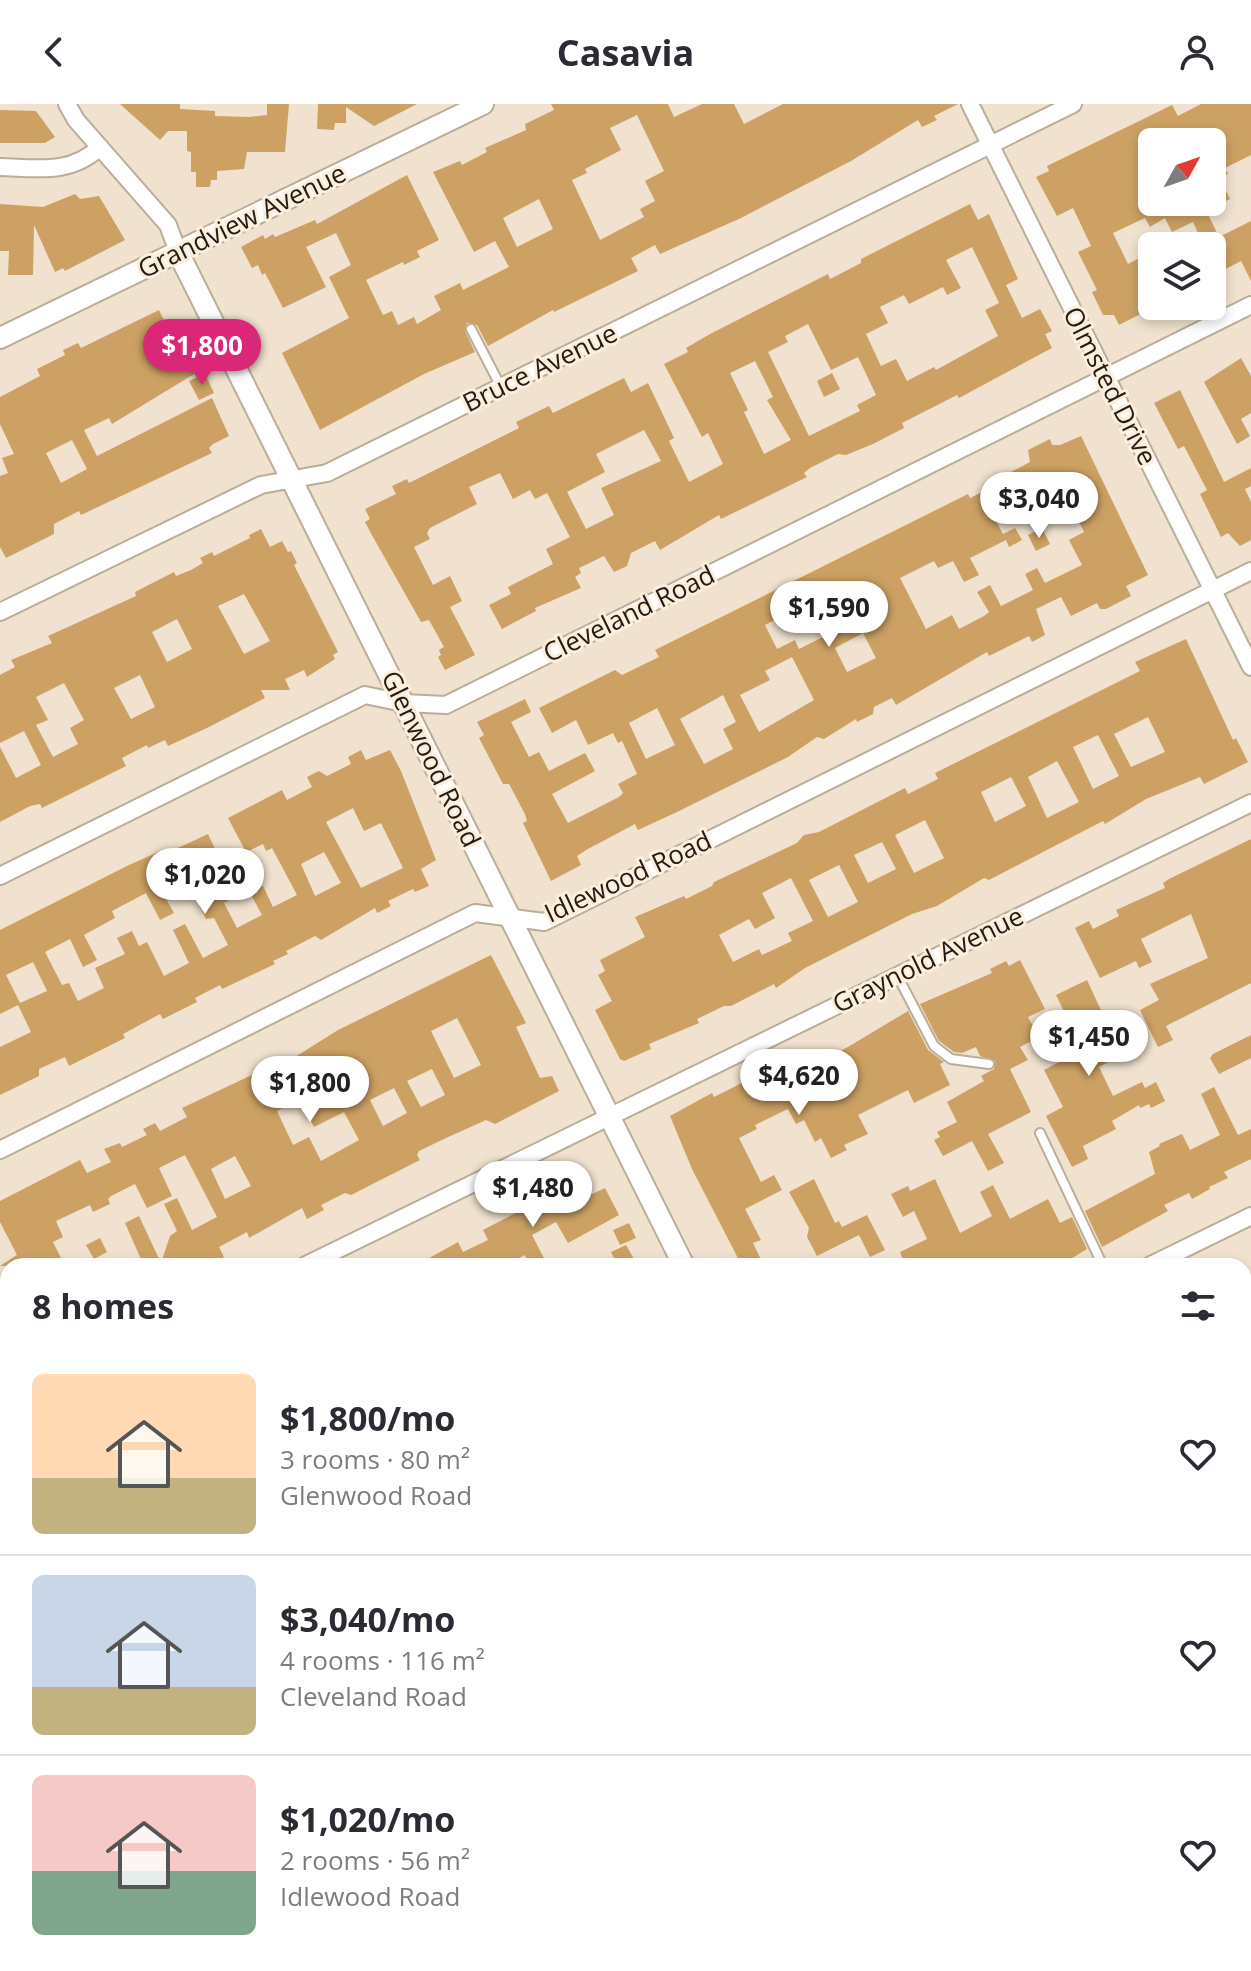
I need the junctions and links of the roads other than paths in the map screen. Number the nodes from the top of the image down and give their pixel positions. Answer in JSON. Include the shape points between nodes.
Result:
{"nodes":[{"id":1,"x":67,"y":104,"type":"edge"},
{"id":2,"x":970,"y":104,"type":"edge"},
{"id":3,"x":1073,"y":104,"type":"edge"},
{"id":4,"x":474,"y":106,"type":"edge"},
{"id":5,"x":991,"y":146,"type":"junction"},
{"id":6,"x":100,"y":147,"type":"junction"},
{"id":7,"x":0,"y":167,"type":"edge"},
{"id":8,"x":178,"y":252,"type":"junction"},
{"id":9,"x":1251,"y":305,"type":"edge"},
{"id":10,"x":471,"y":329,"type":"dead end"},
{"id":11,"x":0,"y":338,"type":"edge"},
{"id":12,"x":1104,"y":378,"type":"junction"},
{"id":13,"x":501,"y":387,"type":"junction"},
{"id":14,"x":292,"y":480,"type":"junction"},
{"id":15,"x":1251,"y":571,"type":"edge"},
{"id":16,"x":1212,"y":589,"type":"junction"},
{"id":17,"x":0,"y":612,"type":"edge"},
{"id":18,"x":1251,"y":667,"type":"edge"},
{"id":19,"x":403,"y":703,"type":"junction"},
{"id":20,"x":1251,"y":803,"type":"edge"},
{"id":21,"x":0,"y":876,"type":"edge"},
{"id":22,"x":510,"y":918,"type":"junction"},
{"id":23,"x":897,"y":975,"type":"junction"},
{"id":24,"x":989,"y":1064,"type":"dead end"},
{"id":25,"x":608,"y":1115,"type":"junction"},
{"id":26,"x":1040,"y":1133,"type":"dead end"},
{"id":27,"x":0,"y":1150,"type":"edge"},
{"id":28,"x":1251,"y":1216,"type":"edge"},
{"id":29,"x":320,"y":1258,"type":"edge"},
{"id":30,"x":680,"y":1258,"type":"edge"},
{"id":31,"x":1099,"y":1258,"type":"edge"},
{"id":32,"x":1165,"y":1258,"type":"edge"}],
"edges":[{"from":1,"to":6,"type":"street"},
{"from":2,"to":5,"type":"street","name":"Olmsted Drive"},
{"from":3,"to":5,"type":"street","name":"Bruce Avenue"},
{"from":4,"to":8,"type":"street","name":"Grandview Avenue"},
{"from":5,"to":12,"type":"street","name":"Olmsted Drive"},
{"from":5,"to":13,"type":"street","name":"Bruce Avenue"},
{"from":6,"to":7,"type":"street","via":[[83,163],[61,169]]},
{"from":6,"to":8,"type":"street","via":[[168,225]]},
{"from":8,"to":11,"type":"street","name":"Grandview Avenue"},
{"from":8,"to":14,"type":"street","name":"Glenwood Road"},
{"from":9,"to":12,"type":"street","name":"Cleveland Road"},
{"from":10,"to":13,"type":"lane"},
{"from":12,"to":16,"type":"street","name":"Olmsted Drive"},
{"from":12,"to":19,"type":"street","name":"Cleveland Road","via":[[446,705]]},
{"from":13,"to":14,"type":"street","name":"Bruce Avenue","via":[[327,473]]},
{"from":14,"to":17,"type":"street","name":"Bruce Avenue","via":[[261,485]]},
{"from":14,"to":19,"type":"street","name":"Glenwood Road"},
{"from":15,"to":16,"type":"street","name":"Idlewood Road"},
{"from":16,"to":18,"type":"street","name":"Olmsted Drive"},
{"from":16,"to":22,"type":"street","name":"Idlewood Road","via":[[544,922]]},
{"from":19,"to":21,"type":"street","name":"Cleveland Road","via":[[365,695]]},
{"from":19,"to":22,"type":"street","name":"Glenwood Road"},
{"from":20,"to":23,"type":"street","name":"Graynold Avenue"},
{"from":22,"to":25,"type":"street","name":"Glenwood Road"},
{"from":22,"to":27,"type":"street","name":"Idlewood Road","via":[[475,913]]},
{"from":23,"to":24,"type":"lane","via":[[934,1046],[951,1059]]},
{"from":23,"to":25,"type":"street","name":"Graynold Avenue"},
{"from":25,"to":29,"type":"street","name":"Graynold Avenue"},
{"from":25,"to":30,"type":"street","name":"Glenwood Road"},
{"from":26,"to":31,"type":"lane"},
{"from":28,"to":32,"type":"street"}]}
